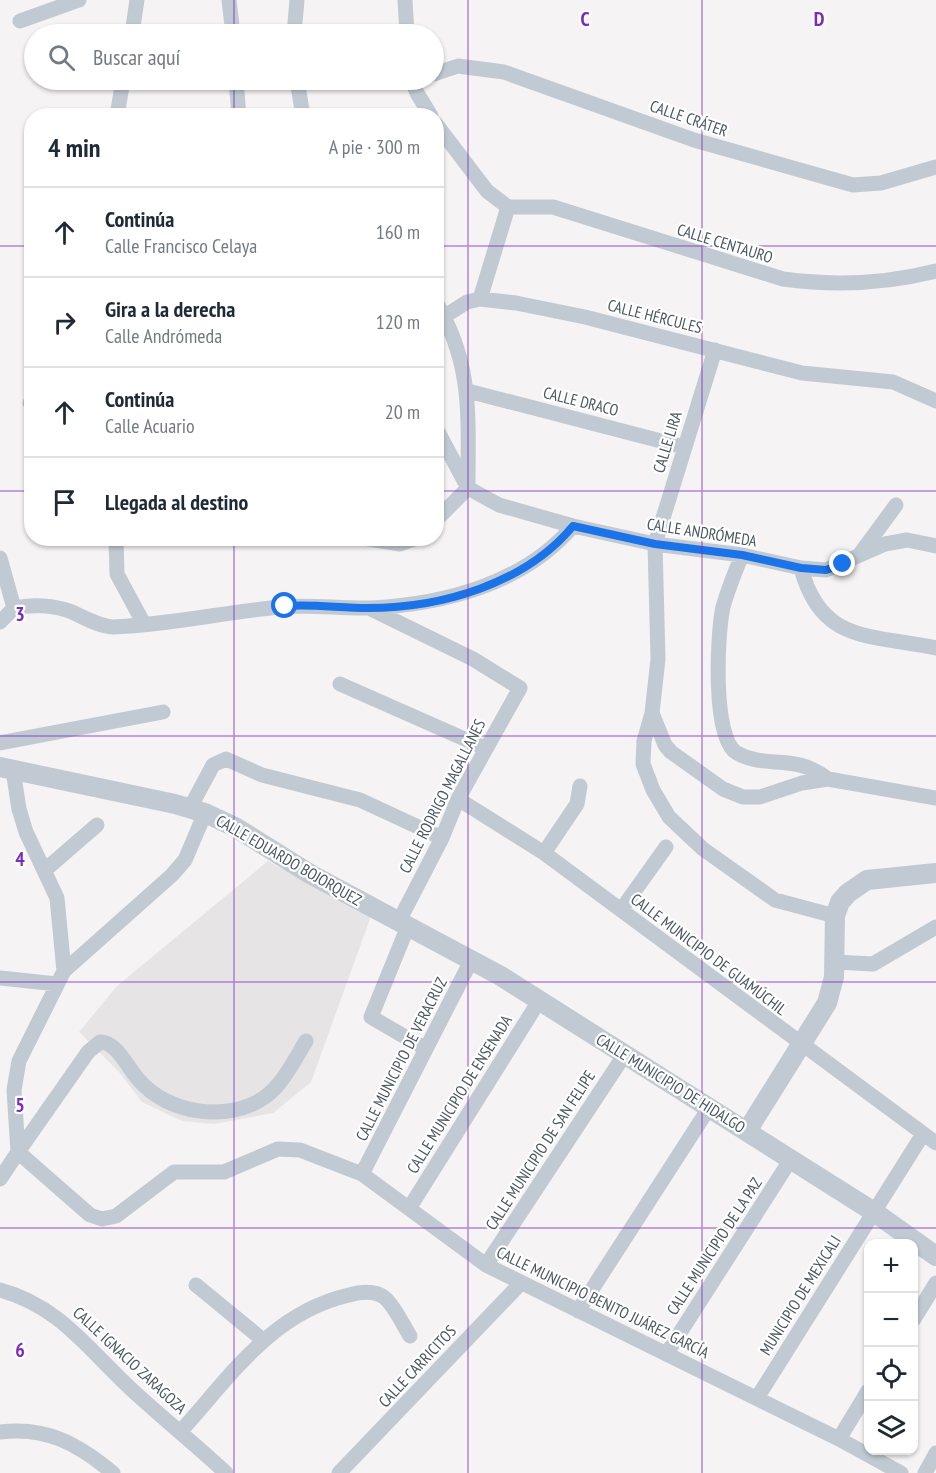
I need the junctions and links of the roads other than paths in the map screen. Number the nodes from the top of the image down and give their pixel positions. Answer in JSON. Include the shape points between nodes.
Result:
{"nodes":[{"id":1,"x":79,"y":0,"type":"edge"},
{"id":2,"x":137,"y":0,"type":"edge"},
{"id":3,"x":229,"y":0,"type":"edge"},
{"id":4,"x":297,"y":0,"type":"edge"},
{"id":5,"x":405,"y":0,"type":"edge"},
{"id":6,"x":20,"y":21,"type":"dead end"},
{"id":7,"x":133,"y":24,"type":"edge"},
{"id":8,"x":232,"y":24,"type":"edge"},
{"id":9,"x":295,"y":24,"type":"edge"},
{"id":10,"x":406,"y":24,"type":"edge"},
{"id":11,"x":444,"y":71,"type":"edge"},
{"id":12,"x":121,"y":90,"type":"edge"},
{"id":13,"x":237,"y":90,"type":"edge"},
{"id":14,"x":299,"y":90,"type":"edge"},
{"id":15,"x":419,"y":90,"type":"edge"},
{"id":16,"x":118,"y":108,"type":"edge"},
{"id":17,"x":238,"y":108,"type":"edge"},
{"id":18,"x":302,"y":108,"type":"edge"},
{"id":19,"x":427,"y":108,"type":"edge"},
{"id":20,"x":444,"y":135,"type":"edge"},
{"id":21,"x":936,"y":167,"type":"edge"},
{"id":22,"x":508,"y":207,"type":"junction"},
{"id":23,"x":936,"y":271,"type":"edge"},
{"id":24,"x":480,"y":299,"type":"junction"},
{"id":25,"x":445,"y":316,"type":"joint"},
{"id":26,"x":715,"y":350,"type":"junction"},
{"id":27,"x":468,"y":391,"type":"junction"},
{"id":28,"x":936,"y":401,"type":"edge"},
{"id":29,"x":444,"y":443,"type":"edge"},
{"id":30,"x":684,"y":447,"type":"junction"},
{"id":31,"x":468,"y":488,"type":"junction"},
{"id":32,"x":896,"y":505,"type":"dead end"},
{"id":33,"x":444,"y":512,"type":"edge"},
{"id":34,"x":573,"y":526,"type":"junction"},
{"id":35,"x":655,"y":544,"type":"junction"},
{"id":36,"x":116,"y":546,"type":"edge"},
{"id":37,"x":936,"y":546,"type":"edge"},
{"id":38,"x":742,"y":555,"type":"junction"},
{"id":39,"x":858,"y":556,"type":"junction"},
{"id":40,"x":0,"y":558,"type":"edge"},
{"id":41,"x":801,"y":568,"type":"junction"},
{"id":42,"x":14,"y":608,"type":"junction"},
{"id":43,"x":369,"y":608,"type":"junction"},
{"id":44,"x":0,"y":622,"type":"edge"},
{"id":45,"x":144,"y":624,"type":"junction"},
{"id":46,"x":936,"y":648,"type":"edge"},
{"id":47,"x":339,"y":684,"type":"dead end"},
{"id":48,"x":163,"y":712,"type":"dead end"},
{"id":49,"x":652,"y":713,"type":"junction"},
{"id":50,"x":0,"y":743,"type":"edge"},
{"id":51,"x":484,"y":748,"type":"junction"},
{"id":52,"x":7,"y":769,"type":"edge"},
{"id":53,"x":828,"y":779,"type":"junction"},
{"id":54,"x":580,"y":786,"type":"dead end"},
{"id":55,"x":936,"y":798,"type":"edge"},
{"id":56,"x":458,"y":799,"type":"junction"},
{"id":57,"x":198,"y":810,"type":"junction"},
{"id":58,"x":97,"y":825,"type":"dead end"},
{"id":59,"x":442,"y":838,"type":"junction"},
{"id":60,"x":666,"y":847,"type":"dead end"},
{"id":61,"x":544,"y":854,"type":"junction"},
{"id":62,"x":45,"y":870,"type":"junction"},
{"id":63,"x":936,"y":873,"type":"edge"},
{"id":64,"x":621,"y":910,"type":"junction"},
{"id":65,"x":835,"y":916,"type":"junction"},
{"id":66,"x":404,"y":923,"type":"junction"},
{"id":67,"x":936,"y":927,"type":"edge"},
{"id":68,"x":472,"y":959,"type":"junction"},
{"id":69,"x":835,"y":962,"type":"junction"},
{"id":70,"x":0,"y":978,"type":"edge"},
{"id":71,"x":61,"y":978,"type":"junction"},
{"id":72,"x":539,"y":1001,"type":"junction"},
{"id":73,"x":306,"y":1041,"type":"dead end"},
{"id":74,"x":801,"y":1045,"type":"junction"},
{"id":75,"x":426,"y":1049,"type":"junction"},
{"id":76,"x":625,"y":1054,"type":"junction"},
{"id":77,"x":709,"y":1107,"type":"junction"},
{"id":78,"x":747,"y":1131,"type":"junction"},
{"id":79,"x":923,"y":1134,"type":"junction"},
{"id":80,"x":936,"y":1143,"type":"edge"},
{"id":81,"x":18,"y":1152,"type":"junction"},
{"id":82,"x":791,"y":1159,"type":"junction"},
{"id":83,"x":362,"y":1174,"type":"junction"},
{"id":84,"x":0,"y":1179,"type":"edge"},
{"id":85,"x":410,"y":1207,"type":"junction"},
{"id":86,"x":874,"y":1212,"type":"junction"},
{"id":87,"x":936,"y":1256,"type":"edge"},
{"id":88,"x":486,"y":1265,"type":"junction"},
{"id":89,"x":520,"y":1283,"type":"junction"},
{"id":90,"x":936,"y":1283,"type":"edge"},
{"id":91,"x":196,"y":1284,"type":"dead end"},
{"id":92,"x":0,"y":1290,"type":"edge"},
{"id":93,"x":578,"y":1311,"type":"junction"},
{"id":94,"x":918,"y":1312,"type":"edge"},
{"id":95,"x":410,"y":1336,"type":"dead end"},
{"id":96,"x":263,"y":1340,"type":"junction"},
{"id":97,"x":667,"y":1353,"type":"junction"},
{"id":98,"x":757,"y":1398,"type":"junction"},
{"id":99,"x":864,"y":1398,"type":"edge"},
{"id":100,"x":0,"y":1432,"type":"edge"},
{"id":101,"x":180,"y":1432,"type":"junction"},
{"id":102,"x":839,"y":1439,"type":"junction"},
{"id":103,"x":936,"y":1453,"type":"edge"},
{"id":104,"x":113,"y":1473,"type":"edge"},
{"id":105,"x":226,"y":1473,"type":"edge"},
{"id":106,"x":339,"y":1473,"type":"edge"},
{"id":107,"x":902,"y":1473,"type":"edge"},
{"id":108,"x":925,"y":1473,"type":"edge"}],
"edges":[{"from":1,"to":6,"type":"street"},
{"from":2,"to":7,"type":"street"},
{"from":3,"to":8,"type":"street"},
{"from":4,"to":9,"type":"street"},
{"from":5,"to":10,"type":"street"},
{"from":11,"to":21,"type":"street","name":"CALLE CRÁTER","via":[[459,66],[504,72],[694,140],[853,185],[881,183]]},
{"from":12,"to":16,"type":"street"},
{"from":13,"to":17,"type":"street"},
{"from":14,"to":18,"type":"street"},
{"from":15,"to":19,"type":"street"},
{"from":20,"to":22,"type":"street","via":[[487,191]]},
{"from":22,"to":23,"type":"street","name":"CALLE CENTAURO","via":[[553,207],[783,279],[815,284],[861,284]]},
{"from":22,"to":24,"type":"street"},
{"from":24,"to":25,"type":"street"},
{"from":24,"to":26,"type":"street","name":"CALLE HÉRCULES","via":[[585,317]]},
{"from":25,"to":27,"type":"street","via":[[456,340]]},
{"from":26,"to":28,"type":"street","name":"CALLE HÉRCULES","via":[[802,373],[893,382]]},
{"from":26,"to":30,"type":"street","name":"CALLE LIRA"},
{"from":27,"to":30,"type":"street","name":"CALLE DRACO"},
{"from":27,"to":31,"type":"street"},
{"from":29,"to":31,"type":"street"},
{"from":30,"to":35,"type":"street","name":"CALLE LIRA"},
{"from":31,"to":33,"type":"street"},
{"from":31,"to":34,"type":"street","name":"CALLE ANDRÓMEDA","via":[[499,506]]},
{"from":32,"to":39,"type":"street"},
{"from":34,"to":35,"type":"street","name":"CALLE ANDRÓMEDA"},
{"from":34,"to":43,"type":"street","via":[[560,542],[533,561],[477,589],[417,603]]},
{"from":35,"to":38,"type":"street","name":"CALLE ANDRÓMEDA"},
{"from":35,"to":49,"type":"street","name":"CALLE LIRA","via":[[658,659]]},
{"from":36,"to":45,"type":"street","via":[[117,574]]},
{"from":37,"to":39,"type":"street","name":"CALLE ANDRÓMEDA","via":[[906,540]]},
{"from":38,"to":41,"type":"street","name":"CALLE ANDRÓMEDA"},
{"from":38,"to":53,"type":"street","via":[[724,605],[718,640],[721,725],[725,738],[729,747],[743,756],[807,765]]},
{"from":39,"to":41,"type":"street","name":"CALLE ANDRÓMEDA","via":[[826,570]]},
{"from":40,"to":42,"type":"street"},
{"from":41,"to":46,"type":"street","via":[[814,602],[837,627]]},
{"from":42,"to":44,"type":"street"},
{"from":42,"to":45,"type":"street","via":[[60,609],[106,627]]},
{"from":43,"to":45,"type":"street","via":[[304,605]]},
{"from":43,"to":51,"type":"street","name":"CALLE RODRIGO MAGALLANES","via":[[473,659],[520,688]]},
{"from":47,"to":51,"type":"street"},
{"from":48,"to":50,"type":"street"},
{"from":49,"to":53,"type":"street","via":[[671,752],[735,795],[760,797]]},
{"from":49,"to":65,"type":"street","name":"CALLE LIRA","via":[[644,741],[643,764],[664,808],[684,833],[775,900]]},
{"from":51,"to":56,"type":"street","name":"CALLE RODRIGO MAGALLANES"},
{"from":52,"to":57,"type":"street","name":"CALLE EDUARDO BOJORQUEZ"},
{"from":52,"to":62,"type":"street","via":[[26,832]]},
{"from":53,"to":55,"type":"street"},
{"from":54,"to":61,"type":"street","via":[[577,804]]},
{"from":56,"to":59,"type":"street","name":"CALLE RODRIGO MAGALLANES"},
{"from":56,"to":61,"type":"street","name":"CALLE MUNICIPIO DE GUAMÚCHIL"},
{"from":57,"to":59,"type":"street","via":[[213,765],[221,759],[231,760],[262,775],[360,800]]},
{"from":57,"to":66,"type":"street","name":"CALLE EDUARDO BOJORQUEZ"},
{"from":57,"to":71,"type":"street","via":[[193,845],[172,875]]},
{"from":58,"to":62,"type":"street"},
{"from":59,"to":66,"type":"street","name":"CALLE RODRIGO MAGALLANES"},
{"from":60,"to":64,"type":"street"},
{"from":61,"to":64,"type":"street","name":"CALLE MUNICIPIO DE GUAMÚCHIL"},
{"from":62,"to":71,"type":"street","via":[[57,898]]},
{"from":63,"to":65,"type":"street","via":[[867,880],[848,893]]},
{"from":64,"to":74,"type":"street","name":"CALLE MUNICIPIO DE GUAMÚCHIL"},
{"from":65,"to":69,"type":"street"},
{"from":66,"to":68,"type":"street","name":"CALLE MUNICIPIO DE HIDALGO"},
{"from":66,"to":75,"type":"street","name":"CALLE RODRIGO MAGALLANES","via":[[372,1017]]},
{"from":67,"to":69,"type":"street","via":[[873,964]]},
{"from":68,"to":72,"type":"street","name":"CALLE MUNICIPIO DE HIDALGO"},
{"from":68,"to":75,"type":"street","name":"CALLE MUNICIPIO DE VERACRUZ"},
{"from":69,"to":74,"type":"street","via":[[827,1003]]},
{"from":70,"to":71,"type":"street"},
{"from":71,"to":81,"type":"street","via":[[28,1041],[16,1074]]},
{"from":72,"to":76,"type":"street","name":"CALLE MUNICIPIO DE HIDALGO"},
{"from":72,"to":85,"type":"street","name":"CALLE MUNICIPIO DE ENSENADA"},
{"from":73,"to":81,"type":"street","via":[[266,1096],[234,1111],[212,1113],[155,1095],[108,1042],[100,1042],[88,1052]]},
{"from":74,"to":78,"type":"street"},
{"from":74,"to":79,"type":"street","name":"CALLE MUNICIPIO DE GUAMÚCHIL"},
{"from":75,"to":83,"type":"street","name":"CALLE MUNICIPIO DE VERACRUZ"},
{"from":76,"to":77,"type":"street","name":"CALLE MUNICIPIO DE HIDALGO"},
{"from":76,"to":88,"type":"street","name":"CALLE MUNICIPIO DE SAN FELIPE"},
{"from":77,"to":78,"type":"street","name":"CALLE MUNICIPIO DE HIDALGO"},
{"from":77,"to":93,"type":"street"},
{"from":78,"to":82,"type":"street","name":"CALLE MUNICIPIO DE HIDALGO"},
{"from":79,"to":80,"type":"street","name":"CALLE MUNICIPIO DE GUAMÚCHIL"},
{"from":79,"to":86,"type":"street","name":"MUNICIPIO DE MEXICALI"},
{"from":81,"to":83,"type":"street","name":"CALLE MUNICIPIO BENITO JUÁREZ GARCÍA","via":[[90,1215],[102,1219],[116,1216],[174,1172],[224,1172],[278,1149],[300,1150]]},
{"from":81,"to":84,"type":"street"},
{"from":82,"to":86,"type":"street","name":"CALLE MUNICIPIO DE HIDALGO"},
{"from":82,"to":97,"type":"street","name":"CALLE MUNICIPIO DE LA PAZ"},
{"from":83,"to":85,"type":"street","name":"CALLE MUNICIPIO BENITO JUÁREZ GARCÍA"},
{"from":85,"to":88,"type":"street","name":"CALLE MUNICIPIO BENITO JUÁREZ GARCÍA"},
{"from":86,"to":87,"type":"street","name":"CALLE MUNICIPIO DE HIDALGO"},
{"from":86,"to":98,"type":"street","name":"MUNICIPIO DE MEXICALI"},
{"from":88,"to":89,"type":"street","name":"CALLE MUNICIPIO BENITO JUÁREZ GARCÍA"},
{"from":89,"to":93,"type":"street","name":"CALLE MUNICIPIO BENITO JUÁREZ GARCÍA"},
{"from":89,"to":106,"type":"street","name":"CALLE CARRICITOS"},
{"from":90,"to":94,"type":"street"},
{"from":91,"to":96,"type":"street"},
{"from":92,"to":101,"type":"street","name":"CALLE IGNACIO ZARAGOZA","via":[[31,1300],[63,1320]]},
{"from":93,"to":97,"type":"street","name":"CALLE MUNICIPIO BENITO JUÁREZ GARCÍA"},
{"from":95,"to":96,"type":"street","via":[[385,1298],[367,1292],[311,1307],[285,1321]]},
{"from":96,"to":101,"type":"street"},
{"from":97,"to":98,"type":"street","name":"CALLE MUNICIPIO BENITO JUÁREZ GARCÍA"},
{"from":98,"to":102,"type":"street","name":"CALLE MUNICIPIO BENITO JUÁREZ GARCÍA"},
{"from":99,"to":102,"type":"street"},
{"from":100,"to":104,"type":"street","via":[[27,1430],[57,1436],[90,1454]]},
{"from":101,"to":105,"type":"street","name":"CALLE IGNACIO ZARAGOZA"},
{"from":102,"to":107,"type":"street","name":"CALLE MUNICIPIO BENITO JUÁREZ GARCÍA"},
{"from":103,"to":108,"type":"street"}]}
